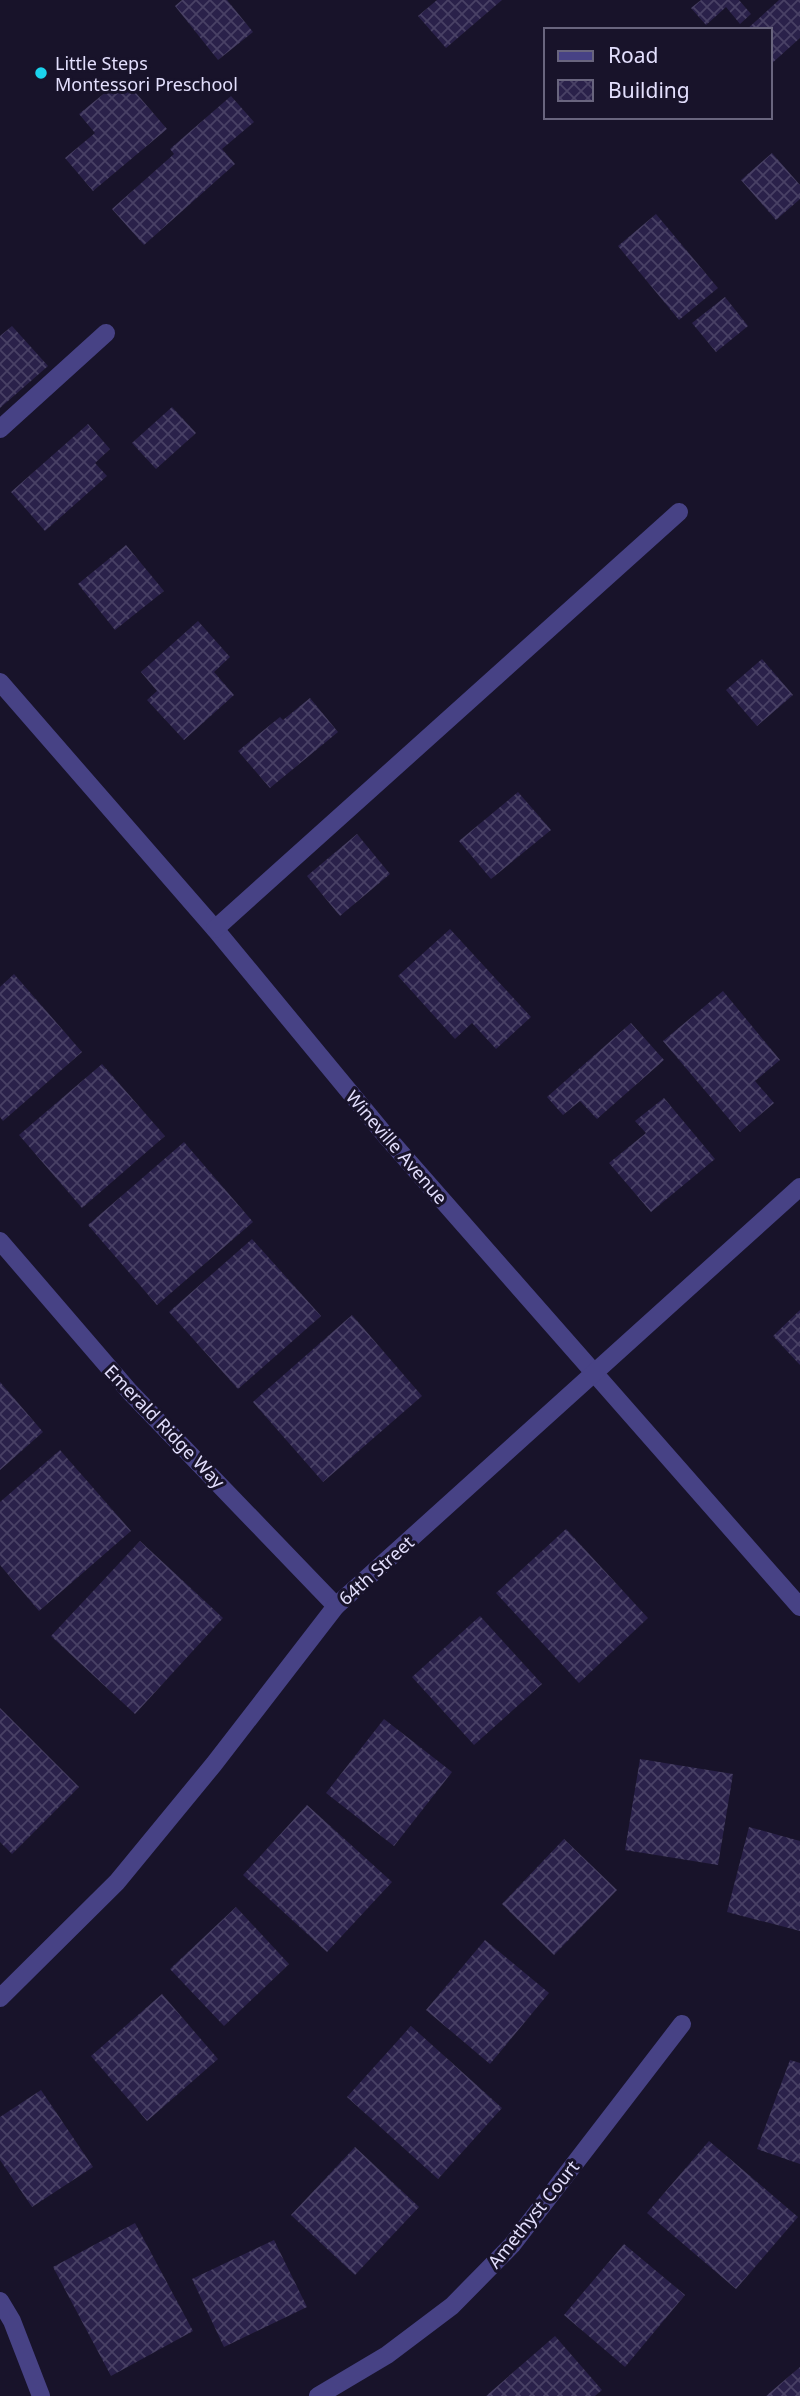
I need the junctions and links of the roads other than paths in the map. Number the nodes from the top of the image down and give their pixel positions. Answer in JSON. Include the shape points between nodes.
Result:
{"nodes":[{"id":1,"x":106,"y":333,"type":"dead end"},
{"id":2,"x":0,"y":429,"type":"edge"},
{"id":3,"x":679,"y":512,"type":"dead end"},
{"id":4,"x":0,"y":682,"type":"edge"},
{"id":5,"x":215,"y":929,"type":"junction"},
{"id":6,"x":800,"y":1187,"type":"edge"},
{"id":7,"x":0,"y":1241,"type":"edge"},
{"id":8,"x":595,"y":1373,"type":"junction"},
{"id":9,"x":336,"y":1606,"type":"junction"},
{"id":10,"x":800,"y":1607,"type":"edge"},
{"id":11,"x":0,"y":1998,"type":"edge"},
{"id":12,"x":682,"y":2024,"type":"dead end"},
{"id":13,"x":0,"y":2301,"type":"edge"},
{"id":14,"x":41,"y":2396,"type":"edge"},
{"id":15,"x":318,"y":2396,"type":"edge"}],
"edges":[{"from":1,"to":2,"type":"street"},
{"from":3,"to":5,"type":"street"},
{"from":4,"to":5,"type":"street","name":"Wineville Avenue"},
{"from":5,"to":8,"type":"street","name":"Wineville Avenue","via":[[386,1136]]},
{"from":6,"to":8,"type":"street","name":"64th Street"},
{"from":7,"to":9,"type":"street","name":"Emerald Ridge Way","via":[[130,1392]]},
{"from":8,"to":9,"type":"street","name":"64th Street"},
{"from":8,"to":10,"type":"street","name":"Wineville Avenue"},
{"from":9,"to":11,"type":"street","name":"64th Street","via":[[117,1882]]},
{"from":12,"to":15,"type":"street","name":"Amethyst Court","via":[[512,2245],[452,2306],[387,2356]]},
{"from":13,"to":14,"type":"street"}]}
